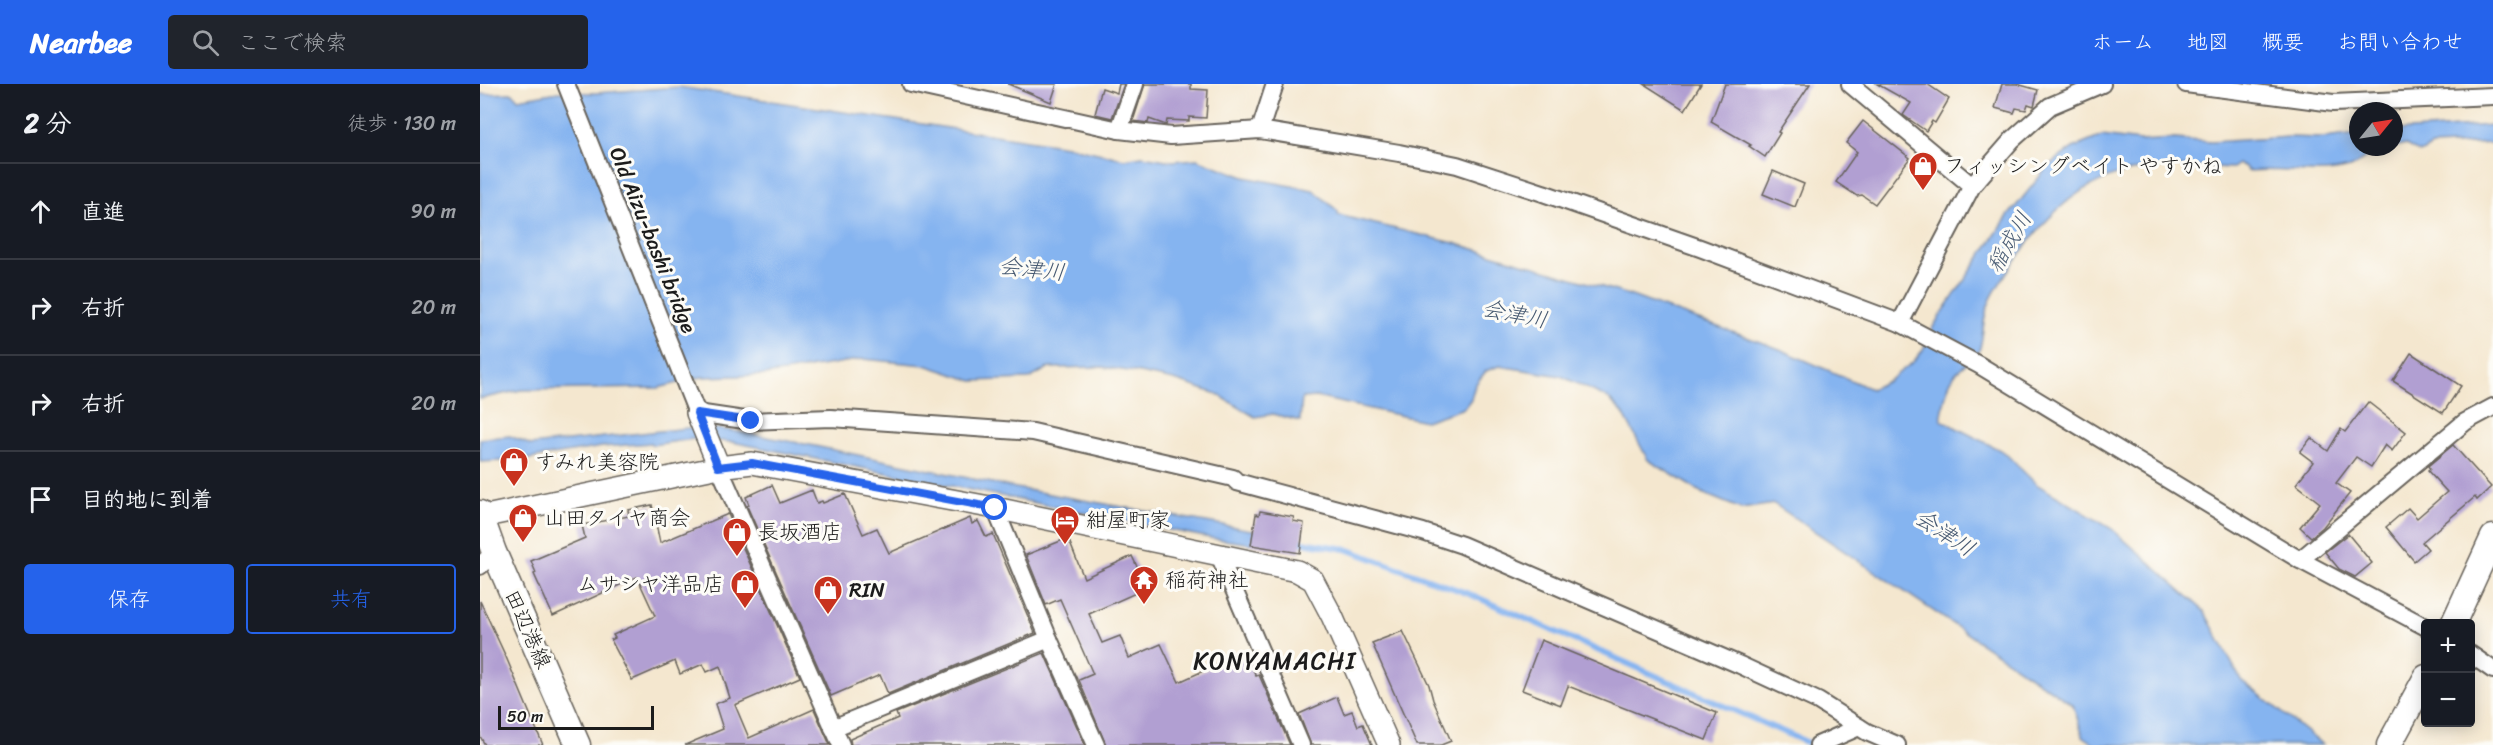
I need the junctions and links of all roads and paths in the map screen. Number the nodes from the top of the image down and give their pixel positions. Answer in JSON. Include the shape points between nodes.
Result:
{"nodes":[{"id":1,"x":567,"y":84,"type":"edge"},
{"id":2,"x":911,"y":84,"type":"edge"},
{"id":3,"x":1135,"y":84,"type":"edge"},
{"id":4,"x":1275,"y":84,"type":"edge"},
{"id":5,"x":1850,"y":84,"type":"edge"},
{"id":6,"x":2102,"y":84,"type":"edge"},
{"id":7,"x":2186,"y":84,"type":"edge"},
{"id":8,"x":2493,"y":96,"type":"edge"},
{"id":9,"x":1119,"y":130,"type":"junction"},
{"id":10,"x":1260,"y":130,"type":"junction"},
{"id":11,"x":1972,"y":186,"type":"junction"},
{"id":12,"x":1900,"y":323,"type":"junction"},
{"id":13,"x":2493,"y":407,"type":"edge"},
{"id":14,"x":697,"y":413,"type":"junction"},
{"id":15,"x":718,"y":467,"type":"junction"},
{"id":16,"x":995,"y":508,"type":"junction"},
{"id":17,"x":480,"y":516,"type":"edge"},
{"id":18,"x":2493,"y":537,"type":"edge"},
{"id":19,"x":1219,"y":555,"type":"junction"},
{"id":20,"x":487,"y":559,"type":"edge"},
{"id":21,"x":2300,"y":560,"type":"junction"},
{"id":22,"x":2455,"y":619,"type":"edge"},
{"id":23,"x":2421,"y":624,"type":"edge"},
{"id":24,"x":1049,"y":639,"type":"junction"},
{"id":25,"x":2475,"y":657,"type":"edge"},
{"id":26,"x":2493,"y":670,"type":"edge"},
{"id":27,"x":2421,"y":686,"type":"edge"},
{"id":28,"x":1859,"y":727,"type":"junction"},
{"id":29,"x":833,"y":728,"type":"junction"},
{"id":30,"x":579,"y":745,"type":"edge"},
{"id":31,"x":841,"y":745,"type":"edge"},
{"id":32,"x":1096,"y":745,"type":"edge"},
{"id":33,"x":1301,"y":745,"type":"edge"},
{"id":34,"x":1389,"y":745,"type":"edge"},
{"id":35,"x":1818,"y":745,"type":"edge"},
{"id":36,"x":1897,"y":745,"type":"edge"},
{"id":37,"x":2389,"y":745,"type":"edge"}],
"edges":[{"from":1,"to":14,"type":"street","name":"Old Aizu-bashi bridge"},
{"from":2,"to":9,"type":"street"},
{"from":3,"to":9,"type":"street"},
{"from":4,"to":10,"type":"street"},
{"from":5,"to":11,"type":"street"},
{"from":6,"to":11,"type":"street","via":[[2050,106],[2012,140]]},
{"from":7,"to":8,"type":"street","via":[[2333,103]]},
{"from":9,"to":10,"type":"street","via":[[1171,136]]},
{"from":10,"to":12,"type":"street","via":[[1457,165],[1700,248]]},
{"from":11,"to":12,"type":"street"},
{"from":12,"to":21,"type":"street","via":[[1979,365]]},
{"from":13,"to":21,"type":"street","via":[[2465,422]]},
{"from":14,"to":15,"type":"street"},
{"from":14,"to":28,"type":"street","via":[[751,421],[831,418],[1033,432],[1233,478],[1462,545],[1740,665],[1818,701]]},
{"from":15,"to":16,"type":"street","via":[[752,463]]},
{"from":15,"to":17,"type":"street"},
{"from":15,"to":29,"type":"street"},
{"from":16,"to":19,"type":"street"},
{"from":16,"to":24,"type":"street"},
{"from":17,"to":20,"type":"main road","name":"田辺港線"},
{"from":18,"to":22,"type":"main road"},
{"from":19,"to":33,"type":"street"},
{"from":19,"to":34,"type":"street","via":[[1296,571],[1313,580]]},
{"from":20,"to":30,"type":"main road","name":"田辺港線"},
{"from":21,"to":23,"type":"street"},
{"from":24,"to":29,"type":"street"},
{"from":24,"to":32,"type":"street"},
{"from":25,"to":26,"type":"street"},
{"from":27,"to":37,"type":"main road"},
{"from":28,"to":35,"type":"street"},
{"from":28,"to":36,"type":"street"},
{"from":29,"to":31,"type":"street"}]}
